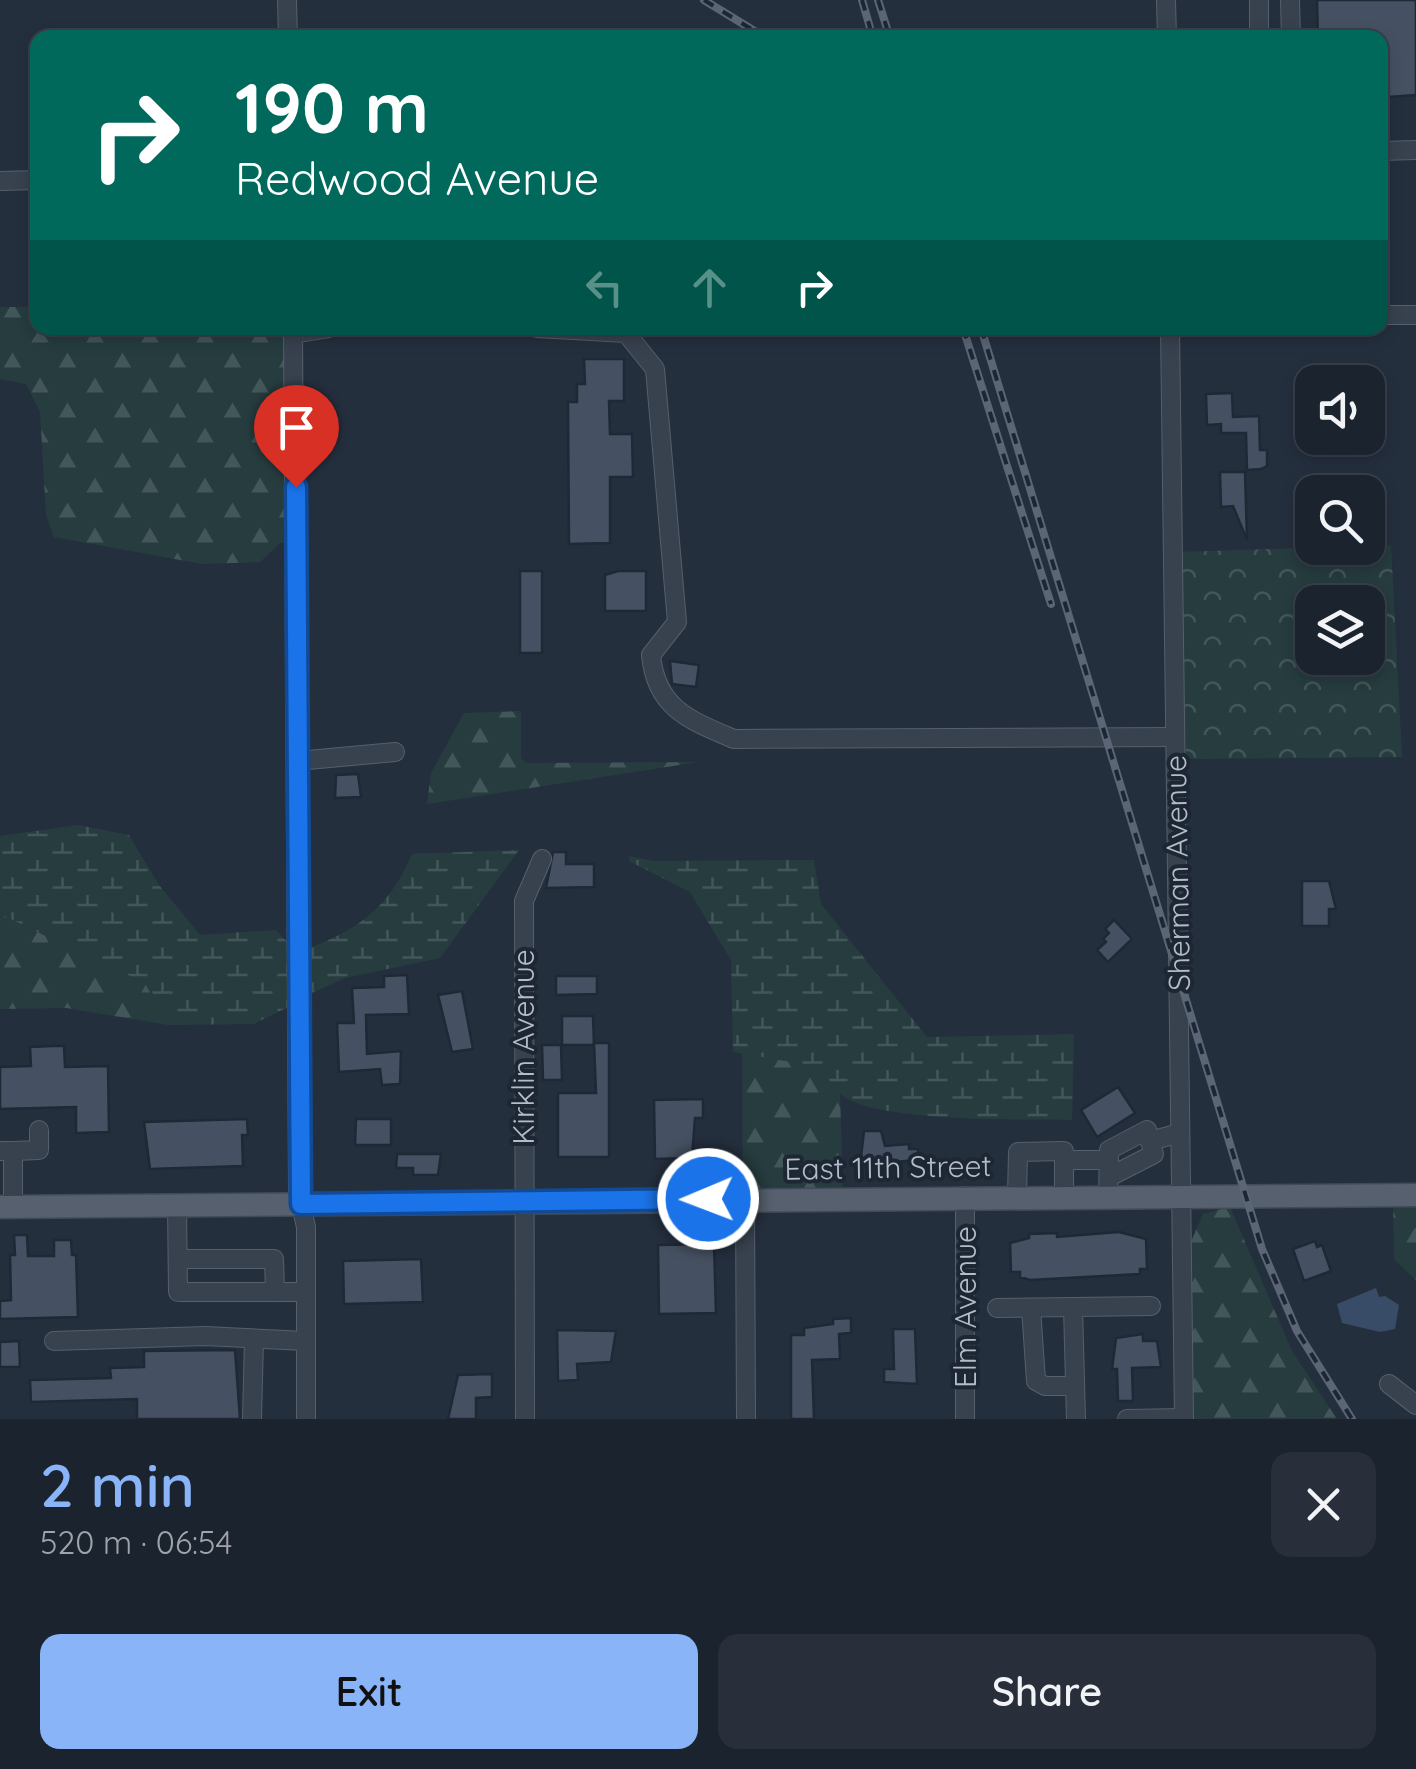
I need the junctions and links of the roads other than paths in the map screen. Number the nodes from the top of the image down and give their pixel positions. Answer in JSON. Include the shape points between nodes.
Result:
{"nodes":[{"id":1,"x":287,"y":0,"type":"edge"},
{"id":2,"x":1166,"y":0,"type":"edge"},
{"id":3,"x":1259,"y":0,"type":"edge"},
{"id":4,"x":1290,"y":0,"type":"edge"},
{"id":5,"x":288,"y":30,"type":"edge"},
{"id":6,"x":1167,"y":30,"type":"edge"},
{"id":7,"x":1260,"y":30,"type":"edge"},
{"id":8,"x":1291,"y":30,"type":"edge"},
{"id":9,"x":1416,"y":150,"type":"edge"},
{"id":10,"x":1388,"y":151,"type":"edge"},
{"id":11,"x":30,"y":180,"type":"edge"},
{"id":12,"x":0,"y":181,"type":"edge"},
{"id":13,"x":1388,"y":315,"type":"edge"},
{"id":14,"x":1416,"y":315,"type":"edge"},
{"id":15,"x":293,"y":335,"type":"edge"},
{"id":16,"x":629,"y":335,"type":"edge"},
{"id":17,"x":1170,"y":335,"type":"edge"},
{"id":18,"x":1175,"y":736,"type":"junction"},
{"id":19,"x":395,"y":752,"type":"dead end"},
{"id":20,"x":297,"y":761,"type":"junction"},
{"id":21,"x":542,"y":859,"type":"dead end"},
{"id":22,"x":39,"y":1130,"type":"dead end"},
{"id":23,"x":1180,"y":1133,"type":"junction"},
{"id":24,"x":6,"y":1151,"type":"edge"},
{"id":25,"x":1064,"y":1160,"type":"junction"},
{"id":26,"x":1109,"y":1178,"type":"junction"},
{"id":27,"x":1181,"y":1195,"type":"junction"},
{"id":28,"x":1416,"y":1195,"type":"edge"},
{"id":29,"x":965,"y":1196,"type":"junction"},
{"id":30,"x":1017,"y":1196,"type":"junction"},
{"id":31,"x":1064,"y":1196,"type":"junction"},
{"id":32,"x":745,"y":1198,"type":"junction"},
{"id":33,"x":524,"y":1201,"type":"junction"},
{"id":34,"x":301,"y":1204,"type":"junction"},
{"id":35,"x":177,"y":1206,"type":"junction"},
{"id":36,"x":7,"y":1207,"type":"edge"},
{"id":37,"x":178,"y":1259,"type":"junction"},
{"id":38,"x":274,"y":1292,"type":"junction"},
{"id":39,"x":305,"y":1292,"type":"junction"},
{"id":40,"x":1151,"y":1306,"type":"dead end"},
{"id":41,"x":1074,"y":1307,"type":"junction"},
{"id":42,"x":997,"y":1308,"type":"dead end"},
{"id":43,"x":1031,"y":1308,"type":"junction"},
{"id":44,"x":254,"y":1339,"type":"junction"},
{"id":45,"x":54,"y":1341,"type":"dead end"},
{"id":46,"x":305,"y":1341,"type":"junction"},
{"id":47,"x":1390,"y":1384,"type":"dead end"},
{"id":48,"x":1075,"y":1386,"type":"junction"},
{"id":49,"x":1416,"y":1404,"type":"edge"},
{"id":50,"x":252,"y":1419,"type":"edge"},
{"id":51,"x":306,"y":1419,"type":"edge"},
{"id":52,"x":525,"y":1419,"type":"edge"},
{"id":53,"x":746,"y":1419,"type":"edge"},
{"id":54,"x":965,"y":1419,"type":"edge"},
{"id":55,"x":1076,"y":1419,"type":"edge"},
{"id":56,"x":1128,"y":1419,"type":"edge"},
{"id":57,"x":1184,"y":1419,"type":"edge"}],
"edges":[{"from":1,"to":5,"type":"street"},
{"from":2,"to":6,"type":"street"},
{"from":3,"to":7,"type":"street"},
{"from":4,"to":8,"type":"street"},
{"from":9,"to":10,"type":"street"},
{"from":11,"to":12,"type":"street"},
{"from":13,"to":14,"type":"street"},
{"from":15,"to":20,"type":"street"},
{"from":16,"to":18,"type":"street","via":[[655,369],[677,622],[651,655],[654,684],[685,718],[734,739]]},
{"from":17,"to":18,"type":"street","name":"Sherman Avenue"},
{"from":18,"to":23,"type":"street","name":"Sherman Avenue"},
{"from":19,"to":20,"type":"street"},
{"from":20,"to":34,"type":"street"},
{"from":21,"to":33,"type":"street","name":"Kirklin Avenue","via":[[524,901]]},
{"from":22,"to":24,"type":"street","via":[[40,1150]]},
{"from":23,"to":26,"type":"street","via":[[1150,1140],[1146,1130]]},
{"from":23,"to":27,"type":"street","name":"Sherman Avenue"},
{"from":24,"to":36,"type":"street"},
{"from":25,"to":26,"type":"street"},
{"from":25,"to":30,"type":"street","via":[[1064,1151],[1018,1152]]},
{"from":25,"to":31,"type":"street"},
{"from":26,"to":27,"type":"main road","name":"East 11th Street"},
{"from":26,"to":31,"type":"main road","name":"East 11th Street"},
{"from":27,"to":28,"type":"main road","name":"East 11th Street"},
{"from":27,"to":57,"type":"street","name":"Sherman Avenue"},
{"from":29,"to":30,"type":"main road","name":"East 11th Street"},
{"from":29,"to":32,"type":"main road","name":"East 11th Street"},
{"from":29,"to":54,"type":"street","name":"Elm Avenue"},
{"from":30,"to":31,"type":"main road","name":"East 11th Street"},
{"from":32,"to":33,"type":"main road","name":"East 11th Street"},
{"from":32,"to":53,"type":"street"},
{"from":33,"to":34,"type":"main road","name":"East 11th Street"},
{"from":33,"to":52,"type":"street","name":"Kirklin Avenue"},
{"from":34,"to":35,"type":"main road","name":"East 11th Street"},
{"from":34,"to":39,"type":"street"},
{"from":35,"to":36,"type":"main road","name":"East 11th Street"},
{"from":35,"to":37,"type":"street"},
{"from":37,"to":38,"type":"street","via":[[178,1292]]},
{"from":37,"to":38,"type":"street","via":[[274,1258]]},
{"from":38,"to":39,"type":"street"},
{"from":39,"to":46,"type":"street"},
{"from":40,"to":41,"type":"street"},
{"from":41,"to":43,"type":"street"},
{"from":41,"to":48,"type":"street"},
{"from":42,"to":43,"type":"street"},
{"from":43,"to":48,"type":"street","via":[[1036,1382]]},
{"from":44,"to":45,"type":"street"},
{"from":44,"to":46,"type":"street"},
{"from":44,"to":50,"type":"street"},
{"from":46,"to":51,"type":"street"},
{"from":47,"to":49,"type":"street"},
{"from":48,"to":55,"type":"street"},
{"from":56,"to":57,"type":"street"}]}
